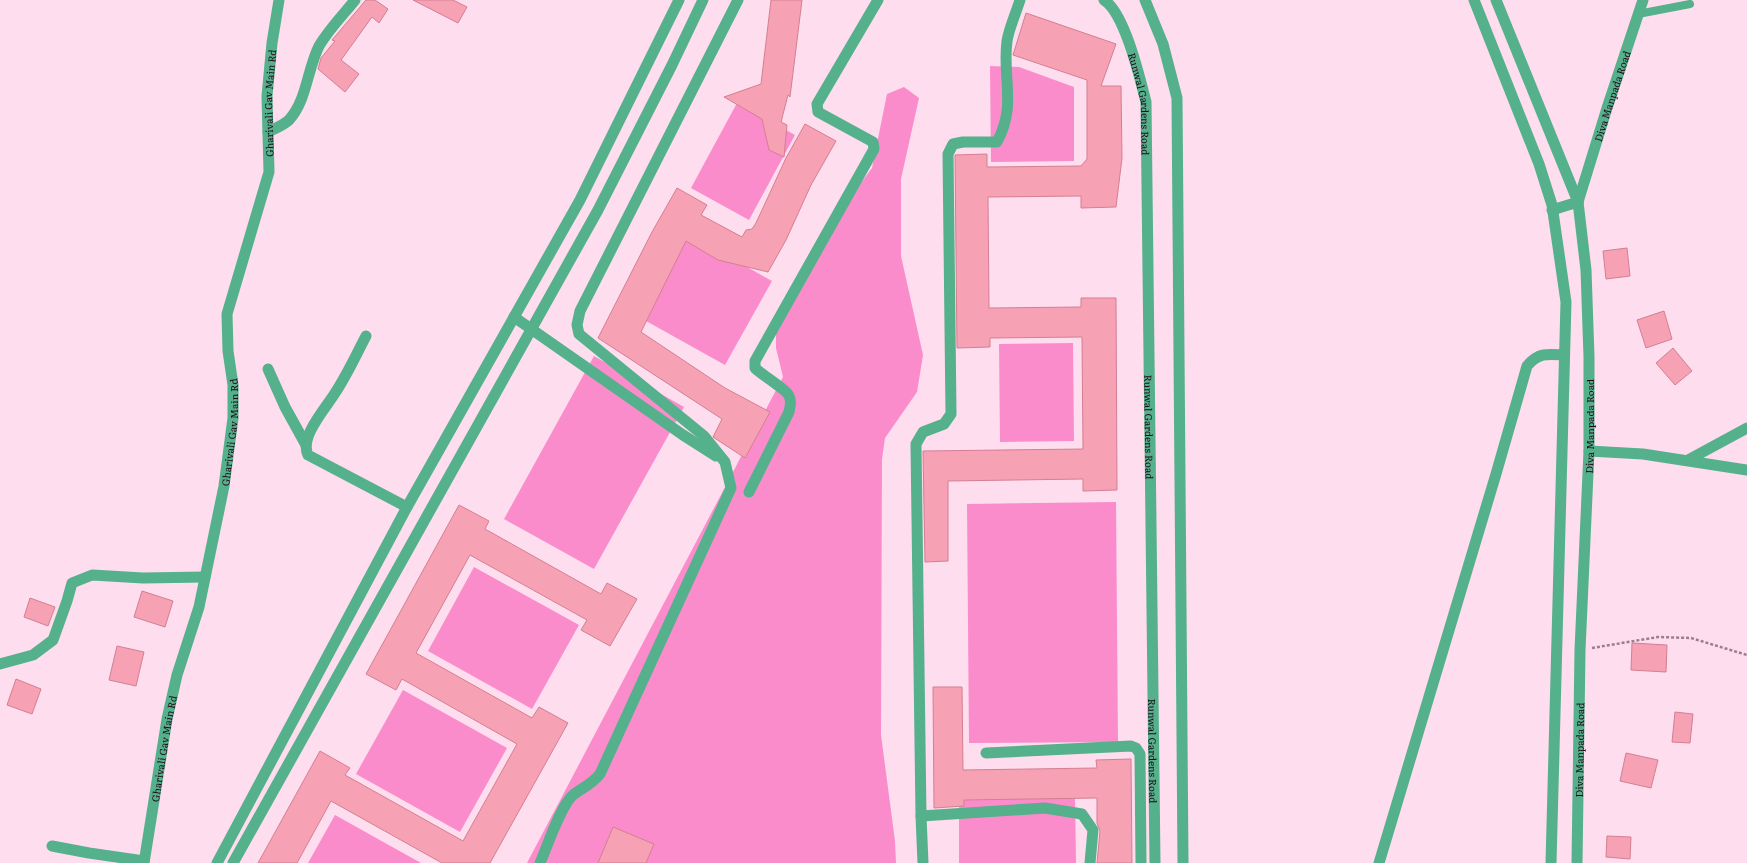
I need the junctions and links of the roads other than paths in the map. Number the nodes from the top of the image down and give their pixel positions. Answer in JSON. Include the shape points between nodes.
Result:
{"nodes":[{"id":1,"x":279,"y":0,"type":"edge"},
{"id":2,"x":355,"y":0,"type":"edge"},
{"id":3,"x":679,"y":0,"type":"edge"},
{"id":4,"x":703,"y":0,"type":"edge"},
{"id":5,"x":738,"y":0,"type":"edge"},
{"id":6,"x":878,"y":0,"type":"edge"},
{"id":7,"x":1020,"y":0,"type":"edge"},
{"id":8,"x":1104,"y":0,"type":"edge"},
{"id":9,"x":1144,"y":0,"type":"edge"},
{"id":10,"x":1474,"y":0,"type":"edge"},
{"id":11,"x":1496,"y":0,"type":"edge"},
{"id":12,"x":1643,"y":0,"type":"edge"},
{"id":13,"x":1690,"y":4,"type":"dead end"},
{"id":14,"x":1638,"y":14,"type":"junction"},
{"id":15,"x":268,"y":132,"type":"junction"},
{"id":16,"x":1578,"y":202,"type":"junction"},
{"id":17,"x":1552,"y":210,"type":"junction"},
{"id":18,"x":514,"y":317,"type":"junction"},
{"id":19,"x":531,"y":328,"type":"junction"},
{"id":20,"x":366,"y":336,"type":"dead end"},
{"id":21,"x":1564,"y":355,"type":"junction"},
{"id":22,"x":268,"y":369,"type":"dead end"},
{"id":23,"x":1747,"y":428,"type":"edge"},
{"id":24,"x":306,"y":446,"type":"junction"},
{"id":25,"x":1589,"y":451,"type":"junction"},
{"id":26,"x":1688,"y":460,"type":"junction"},
{"id":27,"x":725,"y":462,"type":"junction"},
{"id":28,"x":1747,"y":470,"type":"edge"},
{"id":29,"x":749,"y":492,"type":"dead end"},
{"id":30,"x":407,"y":507,"type":"junction"},
{"id":31,"x":205,"y":577,"type":"junction"},
{"id":32,"x":0,"y":664,"type":"edge"},
{"id":33,"x":986,"y":752,"type":"dead end"},
{"id":34,"x":920,"y":816,"type":"junction"},
{"id":35,"x":52,"y":846,"type":"dead end"},
{"id":36,"x":144,"y":862,"type":"edge"},
{"id":37,"x":217,"y":863,"type":"edge"},
{"id":38,"x":233,"y":863,"type":"edge"},
{"id":39,"x":540,"y":863,"type":"edge"},
{"id":40,"x":923,"y":863,"type":"edge"},
{"id":41,"x":1090,"y":863,"type":"edge"},
{"id":42,"x":1141,"y":863,"type":"edge"},
{"id":43,"x":1155,"y":863,"type":"edge"},
{"id":44,"x":1183,"y":863,"type":"edge"},
{"id":45,"x":1379,"y":863,"type":"edge"},
{"id":46,"x":1551,"y":863,"type":"edge"},
{"id":47,"x":1577,"y":863,"type":"edge"}],
"edges":[{"from":1,"to":15,"type":"street","name":"Gharivali Gav Main Rd","via":[[267,96]]},
{"from":2,"to":15,"type":"street","via":[[319,47],[299,105],[288,121]]},
{"from":3,"to":18,"type":"street","via":[[580,200]]},
{"from":4,"to":19,"type":"street","via":[[598,210]]},
{"from":5,"to":27,"type":"street","via":[[580,311],[577,325],[579,334],[704,436]]},
{"from":6,"to":29,"type":"street","via":[[817,104],[818,112],[873,142],[874,149],[755,361],[755,368],[762,376],[789,395],[791,401],[789,412]]},
{"from":7,"to":34,"type":"street","via":[[1007,41],[1009,99],[1004,128],[997,142],[953,144],[948,154],[951,414],[944,424],[923,432],[916,444]]},
{"from":8,"to":43,"type":"street","name":"Runwal Gardens Road","via":[[1119,19],[1125,33],[1146,102]]},
{"from":9,"to":44,"type":"street","via":[[1163,44],[1177,98]]},
{"from":10,"to":17,"type":"street","via":[[1539,164]]},
{"from":11,"to":16,"type":"street"},
{"from":12,"to":14,"type":"street","name":"Diva Manpada Road"},
{"from":13,"to":14,"type":"lane"},
{"from":14,"to":16,"type":"street","name":"Diva Manpada Road"},
{"from":15,"to":31,"type":"street","name":"Gharivali Gav Main Rd","via":[[269,172],[227,314],[233,418],[224,486]]},
{"from":16,"to":17,"type":"street"},
{"from":16,"to":25,"type":"street","name":"Diva Manpada Road","via":[[1586,278]]},
{"from":17,"to":21,"type":"street","via":[[1566,302]]},
{"from":18,"to":19,"type":"street"},
{"from":18,"to":30,"type":"street"},
{"from":19,"to":27,"type":"street"},
{"from":19,"to":38,"type":"street"},
{"from":20,"to":24,"type":"street","via":[[335,394],[317,419]]},
{"from":21,"to":45,"type":"street","via":[[1547,354],[1534,357],[1527,366]]},
{"from":21,"to":46,"type":"street"},
{"from":22,"to":24,"type":"street"},
{"from":23,"to":26,"type":"street"},
{"from":24,"to":30,"type":"street","via":[[308,456]]},
{"from":25,"to":26,"type":"street"},
{"from":25,"to":47,"type":"street","name":"Diva Manpada Road","via":[[1580,650]]},
{"from":26,"to":28,"type":"street"},
{"from":27,"to":39,"type":"street","via":[[731,488],[604,766],[592,783],[573,795],[566,804]]},
{"from":30,"to":37,"type":"street"},
{"from":31,"to":32,"type":"street","via":[[143,578],[92,575],[72,583],[53,640],[33,655]]},
{"from":31,"to":36,"type":"street","name":"Gharivali Gav Main Rd","via":[[199,607],[167,718]]},
{"from":33,"to":42,"type":"street","via":[[1131,746],[1136,748],[1140,754]]},
{"from":34,"to":40,"type":"street"},
{"from":34,"to":41,"type":"street","via":[[1045,808],[1082,814],[1093,830]]},
{"from":35,"to":36,"type":"street"}]}
